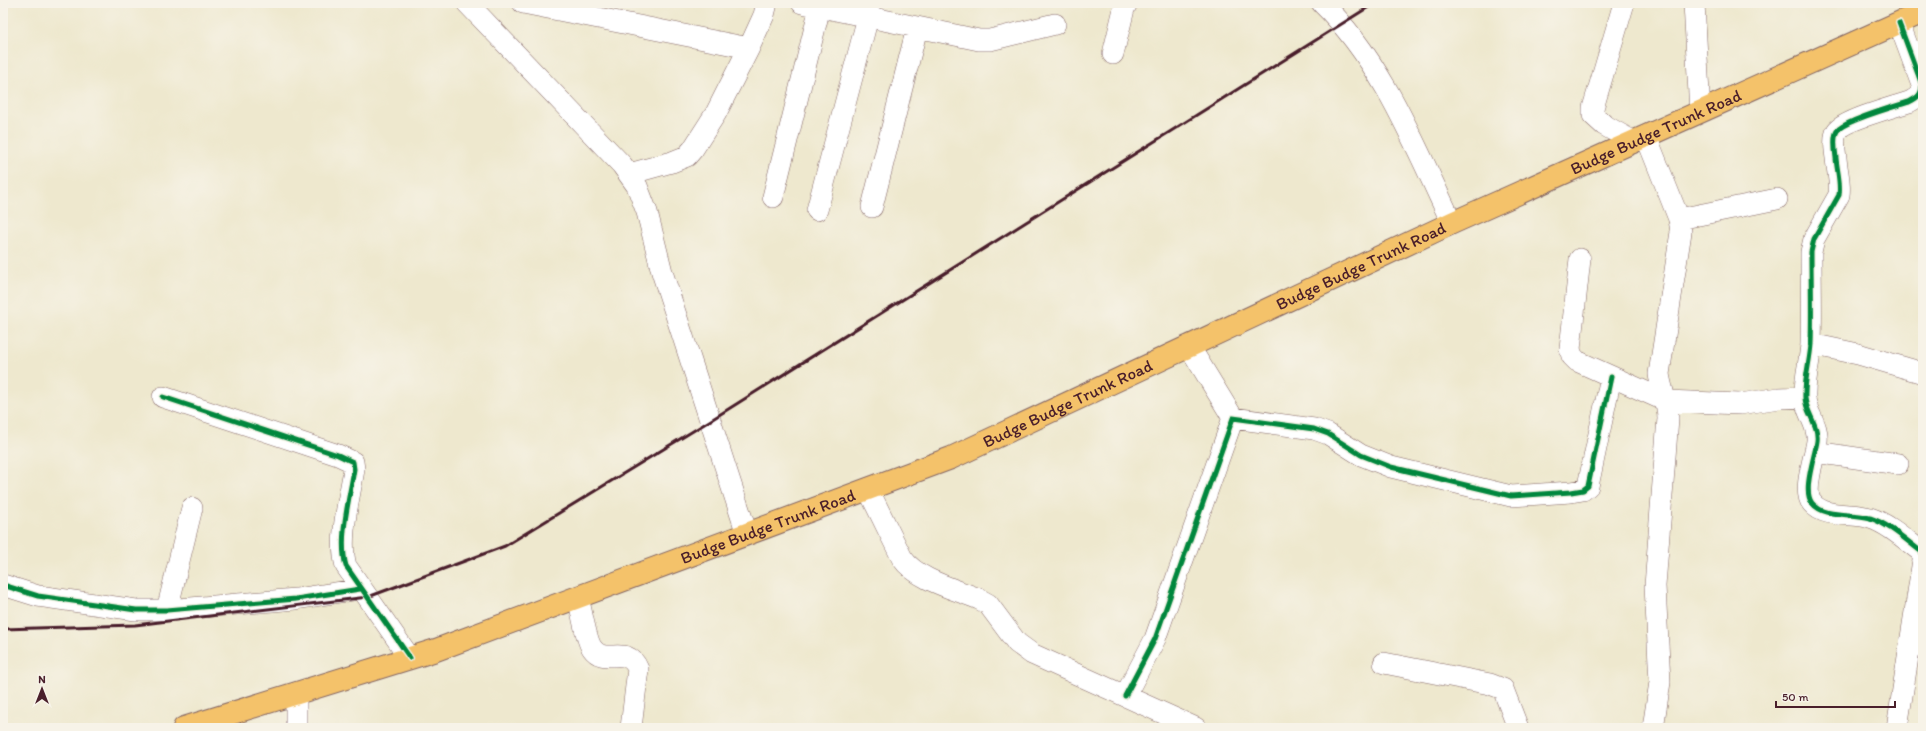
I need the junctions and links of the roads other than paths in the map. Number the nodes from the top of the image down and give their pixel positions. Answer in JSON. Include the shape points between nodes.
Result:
{"nodes":[{"id":1,"x":467,"y":3,"type":"edge"},
{"id":2,"x":523,"y":3,"type":"edge"},
{"id":3,"x":767,"y":3,"type":"edge"},
{"id":4,"x":1127,"y":3,"type":"edge"},
{"id":5,"x":1322,"y":3,"type":"edge"},
{"id":6,"x":1624,"y":3,"type":"edge"},
{"id":7,"x":1694,"y":3,"type":"edge"},
{"id":8,"x":811,"y":5,"type":"edge"},
{"id":9,"x":1923,"y":12,"type":"edge"},
{"id":10,"x":868,"y":17,"type":"junction"},
{"id":11,"x":1899,"y":23,"type":"junction"},
{"id":12,"x":1055,"y":24,"type":"dead end"},
{"id":13,"x":917,"y":28,"type":"junction"},
{"id":14,"x":749,"y":48,"type":"junction"},
{"id":15,"x":1113,"y":54,"type":"dead end"},
{"id":16,"x":1922,"y":92,"type":"edge"},
{"id":17,"x":1700,"y":112,"type":"junction"},
{"id":18,"x":1640,"y":139,"type":"junction"},
{"id":19,"x":628,"y":174,"type":"junction"},
{"id":20,"x":773,"y":196,"type":"dead end"},
{"id":21,"x":1777,"y":199,"type":"dead end"},
{"id":22,"x":872,"y":207,"type":"dead end"},
{"id":23,"x":817,"y":210,"type":"dead end"},
{"id":24,"x":1679,"y":219,"type":"junction"},
{"id":25,"x":1452,"y":223,"type":"junction"},
{"id":26,"x":1580,"y":259,"type":"dead end"},
{"id":27,"x":1811,"y":344,"type":"junction"},
{"id":28,"x":1189,"y":346,"type":"junction"},
{"id":29,"x":1923,"y":373,"type":"edge"},
{"id":30,"x":1611,"y":377,"type":"junction"},
{"id":31,"x":163,"y":397,"type":"dead end"},
{"id":32,"x":1805,"y":397,"type":"junction"},
{"id":33,"x":1666,"y":401,"type":"junction"},
{"id":34,"x":1233,"y":418,"type":"junction"},
{"id":35,"x":1815,"y":452,"type":"junction"},
{"id":36,"x":1898,"y":464,"type":"dead end"},
{"id":37,"x":868,"y":489,"type":"junction"},
{"id":38,"x":192,"y":508,"type":"dead end"},
{"id":39,"x":747,"y":534,"type":"junction"},
{"id":40,"x":1923,"y":552,"type":"edge"},
{"id":41,"x":1923,"y":560,"type":"edge"},
{"id":42,"x":3,"y":585,"type":"edge"},
{"id":43,"x":360,"y":589,"type":"junction"},
{"id":44,"x":578,"y":597,"type":"junction"},
{"id":45,"x":167,"y":610,"type":"junction"},
{"id":46,"x":410,"y":658,"type":"junction"},
{"id":47,"x":1384,"y":663,"type":"dead end"},
{"id":48,"x":296,"y":693,"type":"junction"},
{"id":49,"x":1125,"y":696,"type":"junction"},
{"id":50,"x":184,"y":728,"type":"edge"},
{"id":51,"x":296,"y":728,"type":"edge"},
{"id":52,"x":631,"y":728,"type":"edge"},
{"id":53,"x":1196,"y":728,"type":"edge"},
{"id":54,"x":1518,"y":728,"type":"edge"},
{"id":55,"x":1653,"y":728,"type":"edge"},
{"id":56,"x":1898,"y":728,"type":"edge"}],
"edges":[{"from":1,"to":19,"type":"street"},
{"from":2,"to":14,"type":"street"},
{"from":3,"to":14,"type":"street"},
{"from":4,"to":15,"type":"street"},
{"from":5,"to":25,"type":"street","via":[[1343,23],[1401,116]]},
{"from":6,"to":18,"type":"street","via":[[1593,115],[1604,125]]},
{"from":7,"to":17,"type":"street"},
{"from":8,"to":10,"type":"street"},
{"from":8,"to":20,"type":"street"},
{"from":9,"to":11,"type":"main road","name":"Budge Budge Trunk Road"},
{"from":10,"to":13,"type":"street"},
{"from":10,"to":23,"type":"street"},
{"from":11,"to":16,"type":"street","via":[[1922,85]]},
{"from":11,"to":17,"type":"main road","name":"Budge Budge Trunk Road"},
{"from":12,"to":13,"type":"street","via":[[990,40],[966,39]]},
{"from":13,"to":22,"type":"street"},
{"from":14,"to":19,"type":"street","via":[[716,113],[687,156]]},
{"from":16,"to":27,"type":"street","via":[[1909,102],[1854,120],[1836,132],[1840,195],[1814,239],[1811,252]]},
{"from":17,"to":18,"type":"main road","name":"Budge Budge Trunk Road"},
{"from":18,"to":24,"type":"street"},
{"from":18,"to":25,"type":"main road","name":"Budge Budge Trunk Road"},
{"from":19,"to":39,"type":"street","via":[[637,186],[647,212],[662,272]]},
{"from":21,"to":24,"type":"street"},
{"from":24,"to":33,"type":"street","via":[[1680,244],[1659,374]]},
{"from":25,"to":28,"type":"main road","name":"Budge Budge Trunk Road"},
{"from":26,"to":30,"type":"street","via":[[1570,349],[1577,361]]},
{"from":27,"to":29,"type":"street","via":[[1858,354]]},
{"from":27,"to":32,"type":"street"},
{"from":28,"to":34,"type":"street"},
{"from":28,"to":37,"type":"main road","name":"Budge Budge Trunk Road","via":[[951,458]]},
{"from":30,"to":33,"type":"street"},
{"from":30,"to":34,"type":"street","via":[[1588,486],[1583,490],[1571,492],[1523,497],[1478,490],[1391,468],[1314,429]]},
{"from":31,"to":43,"type":"street","via":[[353,462],[343,556]]},
{"from":32,"to":33,"type":"street","via":[[1740,404]]},
{"from":32,"to":35,"type":"street","via":[[1816,430]]},
{"from":33,"to":55,"type":"street","via":[[1668,418],[1655,586],[1660,682]]},
{"from":34,"to":49,"type":"street","via":[[1155,639]]},
{"from":35,"to":36,"type":"street"},
{"from":35,"to":40,"type":"street","via":[[1808,494],[1817,508],[1869,517]]},
{"from":37,"to":39,"type":"main road","name":"Budge Budge Trunk Road"},
{"from":37,"to":49,"type":"street","via":[[908,567],[922,576],[988,604],[1017,643],[1032,654]]},
{"from":38,"to":45,"type":"street"},
{"from":39,"to":44,"type":"main road","name":"Budge Budge Trunk Road"},
{"from":41,"to":56,"type":"street"},
{"from":42,"to":45,"type":"street","via":[[38,596],[136,610]]},
{"from":43,"to":45,"type":"street","via":[[296,599]]},
{"from":43,"to":46,"type":"street"},
{"from":44,"to":46,"type":"main road","name":"Budge Budge Trunk Road"},
{"from":44,"to":52,"type":"street","via":[[590,646],[601,656],[628,657],[634,660],[638,669]]},
{"from":46,"to":48,"type":"main road","name":"Budge Budge Trunk Road"},
{"from":47,"to":54,"type":"street","via":[[1490,684],[1503,689]]},
{"from":48,"to":50,"type":"main road","name":"Budge Budge Trunk Road"},
{"from":48,"to":51,"type":"street"},
{"from":49,"to":53,"type":"street"}]}
